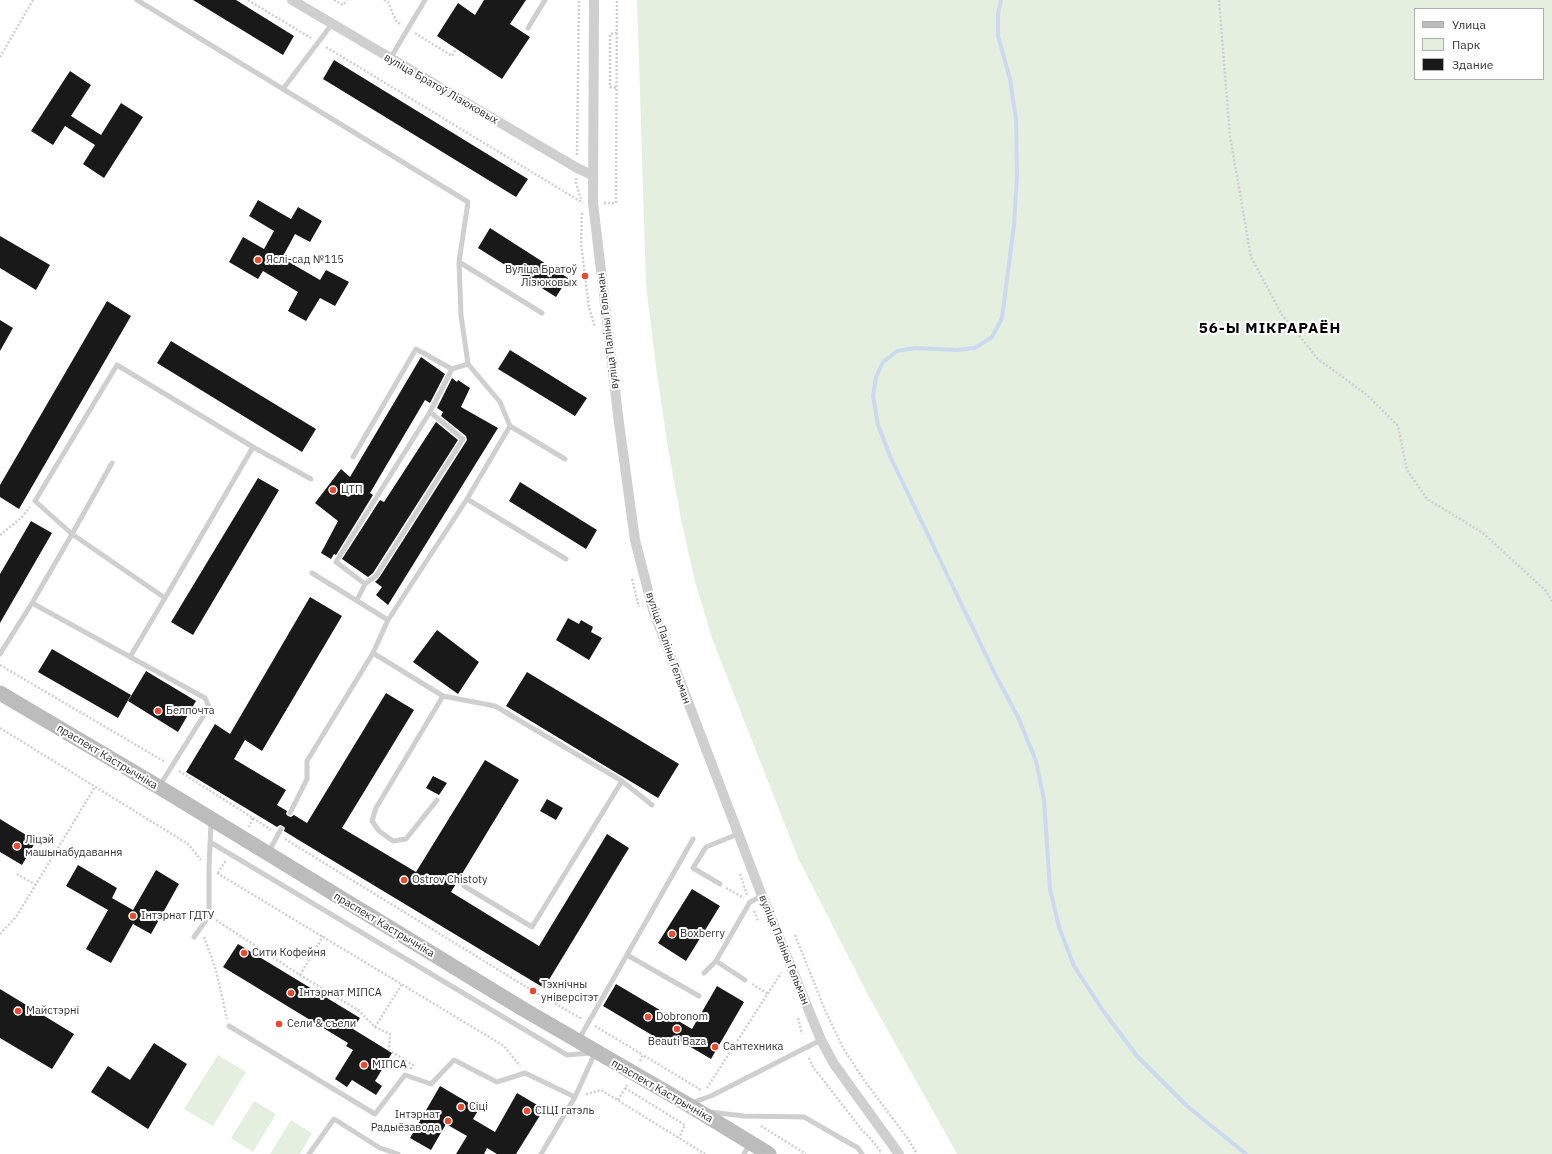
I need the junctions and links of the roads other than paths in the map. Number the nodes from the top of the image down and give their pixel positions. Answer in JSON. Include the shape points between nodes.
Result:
{"nodes":[{"id":1,"x":137,"y":0,"type":"edge"},
{"id":2,"x":292,"y":0,"type":"edge"},
{"id":3,"x":426,"y":0,"type":"edge"},
{"id":4,"x":545,"y":0,"type":"edge"},
{"id":5,"x":594,"y":0,"type":"edge"},
{"id":6,"x":332,"y":24,"type":"junction"},
{"id":7,"x":528,"y":28,"type":"dead end"},
{"id":8,"x":390,"y":58,"type":"junction"},
{"id":9,"x":283,"y":90,"type":"junction"},
{"id":10,"x":592,"y":175,"type":"junction"},
{"id":11,"x":459,"y":262,"type":"junction"},
{"id":12,"x":542,"y":313,"type":"dead end"},
{"id":13,"x":468,"y":364,"type":"junction"},
{"id":14,"x":452,"y":369,"type":"junction"},
{"id":15,"x":430,"y":412,"type":"junction"},
{"id":16,"x":510,"y":426,"type":"junction"},
{"id":17,"x":253,"y":447,"type":"junction"},
{"id":18,"x":353,"y":457,"type":"dead end"},
{"id":19,"x":565,"y":459,"type":"dead end"},
{"id":20,"x":112,"y":462,"type":"dead end"},
{"id":21,"x":311,"y":479,"type":"dead end"},
{"id":22,"x":467,"y":499,"type":"junction"},
{"id":23,"x":72,"y":534,"type":"junction"},
{"id":24,"x":566,"y":559,"type":"dead end"},
{"id":25,"x":312,"y":573,"type":"dead end"},
{"id":26,"x":365,"y":584,"type":"junction"},
{"id":27,"x":165,"y":598,"type":"junction"},
{"id":28,"x":357,"y":600,"type":"junction"},
{"id":29,"x":32,"y":603,"type":"junction"},
{"id":30,"x":388,"y":620,"type":"junction"},
{"id":31,"x":372,"y":653,"type":"junction"},
{"id":32,"x":0,"y":654,"type":"edge"},
{"id":33,"x":130,"y":657,"type":"junction"},
{"id":34,"x":0,"y":693,"type":"edge"},
{"id":35,"x":443,"y":696,"type":"junction"},
{"id":36,"x":622,"y":781,"type":"junction"},
{"id":37,"x":159,"y":787,"type":"junction"},
{"id":38,"x":437,"y":800,"type":"dead end"},
{"id":39,"x":652,"y":805,"type":"dead end"},
{"id":40,"x":290,"y":813,"type":"dead end"},
{"id":41,"x":211,"y":819,"type":"junction"},
{"id":42,"x":281,"y":829,"type":"dead end"},
{"id":43,"x":738,"y":834,"type":"junction"},
{"id":44,"x":693,"y":839,"type":"dead end"},
{"id":45,"x":210,"y":842,"type":"junction"},
{"id":46,"x":268,"y":854,"type":"junction"},
{"id":47,"x":720,"y":884,"type":"road end"},
{"id":48,"x":464,"y":886,"type":"dead end"},
{"id":49,"x":762,"y":896,"type":"junction"},
{"id":50,"x":194,"y":937,"type":"dead end"},
{"id":51,"x":627,"y":955,"type":"junction"},
{"id":52,"x":716,"y":961,"type":"junction"},
{"id":53,"x":704,"y":973,"type":"dead end"},
{"id":54,"x":745,"y":980,"type":"road end"},
{"id":55,"x":699,"y":996,"type":"dead end"},
{"id":56,"x":229,"y":1026,"type":"road end"},
{"id":57,"x":821,"y":1040,"type":"junction"},
{"id":58,"x":578,"y":1042,"type":"junction"},
{"id":59,"x":595,"y":1052,"type":"junction"},
{"id":60,"x":575,"y":1097,"type":"junction"},
{"id":61,"x":692,"y":1107,"type":"junction"},
{"id":62,"x":747,"y":1148,"type":"edge"},
{"id":63,"x":310,"y":1154,"type":"edge"},
{"id":64,"x":398,"y":1154,"type":"edge"},
{"id":65,"x":541,"y":1154,"type":"edge"},
{"id":66,"x":770,"y":1154,"type":"edge"},
{"id":67,"x":862,"y":1154,"type":"edge"},
{"id":68,"x":899,"y":1154,"type":"edge"}],
"edges":[{"from":1,"to":9,"type":"lane"},
{"from":2,"to":6,"type":"street","name":"вуліца Братоў Лізюковых"},
{"from":3,"to":8,"type":"lane"},
{"from":4,"to":7,"type":"lane"},
{"from":5,"to":10,"type":"street","name":"вуліца Паліны Гельман"},
{"from":6,"to":8,"type":"street","name":"вуліца Братоў Лізюковых"},
{"from":6,"to":9,"type":"lane"},
{"from":8,"to":10,"type":"street","name":"вуліца Братоў Лізюковых"},
{"from":9,"to":11,"type":"lane","via":[[468,202]]},
{"from":10,"to":43,"type":"street","name":"вуліца Паліны Гельман","via":[[593,203],[635,540],[653,610]]},
{"from":11,"to":12,"type":"lane"},
{"from":11,"to":13,"type":"lane","via":[[461,315]]},
{"from":13,"to":14,"type":"lane"},
{"from":13,"to":16,"type":"lane","via":[[500,402]]},
{"from":14,"to":15,"type":"lane"},
{"from":14,"to":18,"type":"lane","via":[[416,349]]},
{"from":15,"to":26,"type":"lane","via":[[336,562]]},
{"from":15,"to":26,"type":"lane","via":[[463,439],[376,576]]},
{"from":16,"to":19,"type":"lane"},
{"from":16,"to":22,"type":"lane"},
{"from":17,"to":21,"type":"lane"},
{"from":17,"to":23,"type":"lane","via":[[117,365],[35,501]]},
{"from":17,"to":27,"type":"lane"},
{"from":20,"to":23,"type":"lane"},
{"from":22,"to":24,"type":"lane"},
{"from":22,"to":30,"type":"lane"},
{"from":23,"to":27,"type":"lane"},
{"from":23,"to":29,"type":"lane"},
{"from":25,"to":28,"type":"lane"},
{"from":26,"to":28,"type":"lane"},
{"from":27,"to":33,"type":"lane"},
{"from":28,"to":30,"type":"lane"},
{"from":29,"to":32,"type":"lane"},
{"from":29,"to":33,"type":"lane"},
{"from":30,"to":31,"type":"lane"},
{"from":31,"to":35,"type":"lane"},
{"from":31,"to":40,"type":"lane","via":[[307,761],[307,778]]},
{"from":33,"to":37,"type":"lane","via":[[205,698],[208,707]]},
{"from":34,"to":37,"type":"main road","name":"праспект Кастрычніка"},
{"from":35,"to":36,"type":"lane","via":[[495,706]]},
{"from":35,"to":38,"type":"lane","via":[[376,808],[372,821],[379,831],[393,841],[406,839]]},
{"from":36,"to":39,"type":"lane"},
{"from":36,"to":48,"type":"lane","via":[[532,927]]},
{"from":37,"to":41,"type":"main road","name":"праспект Кастрычніка"},
{"from":41,"to":45,"type":"lane"},
{"from":41,"to":46,"type":"main road","name":"праспект Кастрычніка"},
{"from":42,"to":46,"type":"lane"},
{"from":43,"to":47,"type":"lane","via":[[706,847],[693,868]]},
{"from":43,"to":49,"type":"street","name":"вуліца Паліны Гельман"},
{"from":44,"to":51,"type":"lane"},
{"from":45,"to":50,"type":"lane","via":[[208,916]]},
{"from":45,"to":59,"type":"lane","via":[[567,1055]]},
{"from":46,"to":58,"type":"main road","name":"праспект Кастрычніка"},
{"from":49,"to":52,"type":"lane","via":[[750,902]]},
{"from":49,"to":57,"type":"street","name":"вуліца Паліны Гельман"},
{"from":51,"to":55,"type":"lane"},
{"from":51,"to":58,"type":"lane"},
{"from":52,"to":53,"type":"lane"},
{"from":52,"to":54,"type":"lane"},
{"from":56,"to":60,"type":"lane","via":[[375,1114],[405,1075],[431,1084],[454,1060],[497,1082],[525,1073]]},
{"from":57,"to":61,"type":"lane"},
{"from":57,"to":68,"type":"street","name":"вуліца Паліны Гельман","via":[[834,1064]]},
{"from":58,"to":59,"type":"main road","name":"праспект Кастрычніка"},
{"from":59,"to":60,"type":"lane"},
{"from":59,"to":61,"type":"main road","name":"праспект Кастрычніка"},
{"from":60,"to":65,"type":"lane"},
{"from":61,"to":62,"type":"main road","name":"праспект Кастрычніка"},
{"from":61,"to":67,"type":"lane","via":[[744,1116],[804,1117],[858,1148]]},
{"from":62,"to":66,"type":"main road","name":"праспект Кастрычніка"},
{"from":63,"to":64,"type":"lane","via":[[334,1119],[380,1148]]}]}
